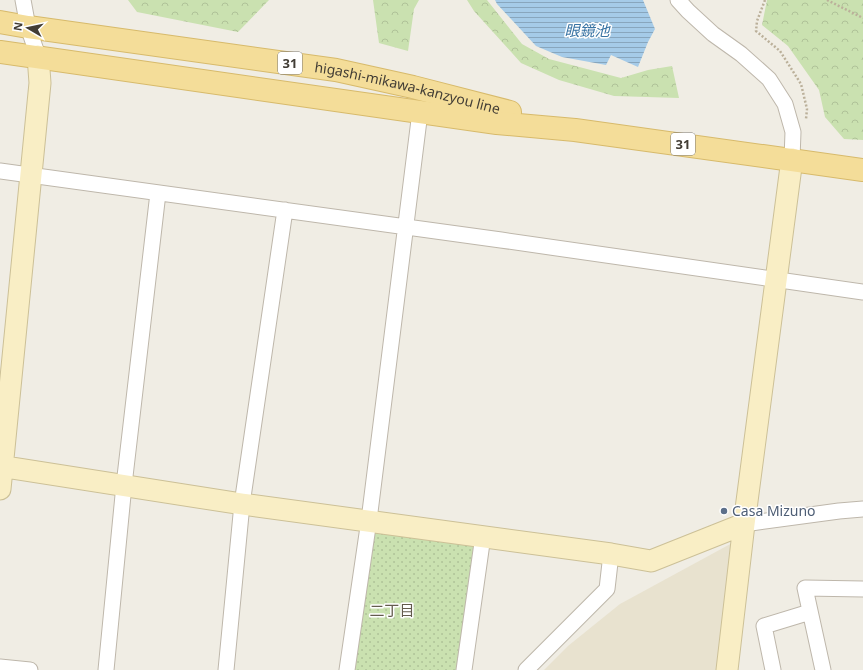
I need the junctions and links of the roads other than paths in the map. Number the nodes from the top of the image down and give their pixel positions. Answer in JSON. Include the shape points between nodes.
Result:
{"nodes":[{"id":1,"x":23,"y":0,"type":"edge"},
{"id":2,"x":678,"y":0,"type":"edge"},
{"id":3,"x":0,"y":22,"type":"edge"},
{"id":4,"x":28,"y":27,"type":"junction"},
{"id":5,"x":0,"y":52,"type":"edge"},
{"id":6,"x":38,"y":56,"type":"junction"},
{"id":7,"x":420,"y":112,"type":"junction"},
{"id":8,"x":575,"y":130,"type":"junction"},
{"id":9,"x":792,"y":160,"type":"junction"},
{"id":10,"x":863,"y":170,"type":"edge"},
{"id":11,"x":0,"y":171,"type":"edge"},
{"id":12,"x":30,"y":175,"type":"junction"},
{"id":13,"x":158,"y":193,"type":"junction"},
{"id":14,"x":284,"y":210,"type":"junction"},
{"id":15,"x":406,"y":228,"type":"junction"},
{"id":16,"x":776,"y":279,"type":"junction"},
{"id":17,"x":863,"y":292,"type":"edge"},
{"id":18,"x":1,"y":466,"type":"edge"},
{"id":19,"x":124,"y":485,"type":"junction"},
{"id":20,"x":0,"y":489,"type":"edge"},
{"id":21,"x":242,"y":504,"type":"junction"},
{"id":22,"x":862,"y":511,"type":"edge"},
{"id":23,"x":369,"y":520,"type":"junction"},
{"id":24,"x":744,"y":524,"type":"junction"},
{"id":25,"x":483,"y":536,"type":"junction"},
{"id":26,"x":611,"y":554,"type":"junction"},
{"id":27,"x":863,"y":589,"type":"edge"},
{"id":28,"x":810,"y":612,"type":"junction"},
{"id":29,"x":0,"y":666,"type":"edge"},
{"id":30,"x":30,"y":670,"type":"edge"},
{"id":31,"x":106,"y":670,"type":"edge"},
{"id":32,"x":226,"y":670,"type":"edge"},
{"id":33,"x":347,"y":670,"type":"edge"},
{"id":34,"x":464,"y":670,"type":"edge"},
{"id":35,"x":526,"y":670,"type":"edge"},
{"id":36,"x":727,"y":670,"type":"edge"},
{"id":37,"x":773,"y":670,"type":"edge"},
{"id":38,"x":823,"y":670,"type":"edge"}],
"edges":[{"from":1,"to":4,"type":"street"},
{"from":2,"to":9,"type":"street","via":[[713,34],[741,54],[769,80],[785,104],[792,131]]},
{"from":3,"to":4,"type":"main road","name":"higashi-mikawa-kanzyou line","number":"31"},
{"from":4,"to":6,"type":"street"},
{"from":4,"to":8,"type":"main road","name":"higashi-mikawa-kanzyou line","number":"31","via":[[336,70],[413,87]]},
{"from":5,"to":6,"type":"main road","name":"higashi-mikawa-kanzyou line","number":"31"},
{"from":6,"to":7,"type":"main road","name":"higashi-mikawa-kanzyou line","number":"31"},
{"from":6,"to":12,"type":"street","via":[[40,83]]},
{"from":7,"to":8,"type":"main road","name":"higashi-mikawa-kanzyou line","number":"31","via":[[497,123]]},
{"from":7,"to":15,"type":"street"},
{"from":8,"to":9,"type":"main road","name":"higashi-mikawa-kanzyou line","number":"31"},
{"from":9,"to":10,"type":"main road","name":"higashi-mikawa-kanzyou line","number":"31"},
{"from":9,"to":16,"type":"street"},
{"from":11,"to":12,"type":"street"},
{"from":12,"to":13,"type":"street"},
{"from":12,"to":18,"type":"street"},
{"from":13,"to":14,"type":"street"},
{"from":13,"to":19,"type":"street"},
{"from":14,"to":15,"type":"street"},
{"from":14,"to":21,"type":"street"},
{"from":15,"to":16,"type":"street"},
{"from":15,"to":23,"type":"street"},
{"from":16,"to":17,"type":"street"},
{"from":16,"to":24,"type":"street"},
{"from":18,"to":19,"type":"street"},
{"from":18,"to":20,"type":"street"},
{"from":19,"to":21,"type":"street"},
{"from":19,"to":31,"type":"street"},
{"from":21,"to":23,"type":"street"},
{"from":21,"to":32,"type":"street"},
{"from":22,"to":24,"type":"street","via":[[839,510]]},
{"from":23,"to":25,"type":"street"},
{"from":23,"to":33,"type":"street"},
{"from":24,"to":26,"type":"street","via":[[651,561]]},
{"from":24,"to":36,"type":"street"},
{"from":25,"to":26,"type":"street"},
{"from":25,"to":34,"type":"street"},
{"from":26,"to":35,"type":"street","via":[[607,589]]},
{"from":27,"to":28,"type":"street","via":[[805,588]]},
{"from":28,"to":37,"type":"street","via":[[764,626]]},
{"from":28,"to":38,"type":"street"},
{"from":29,"to":30,"type":"street"}]}
